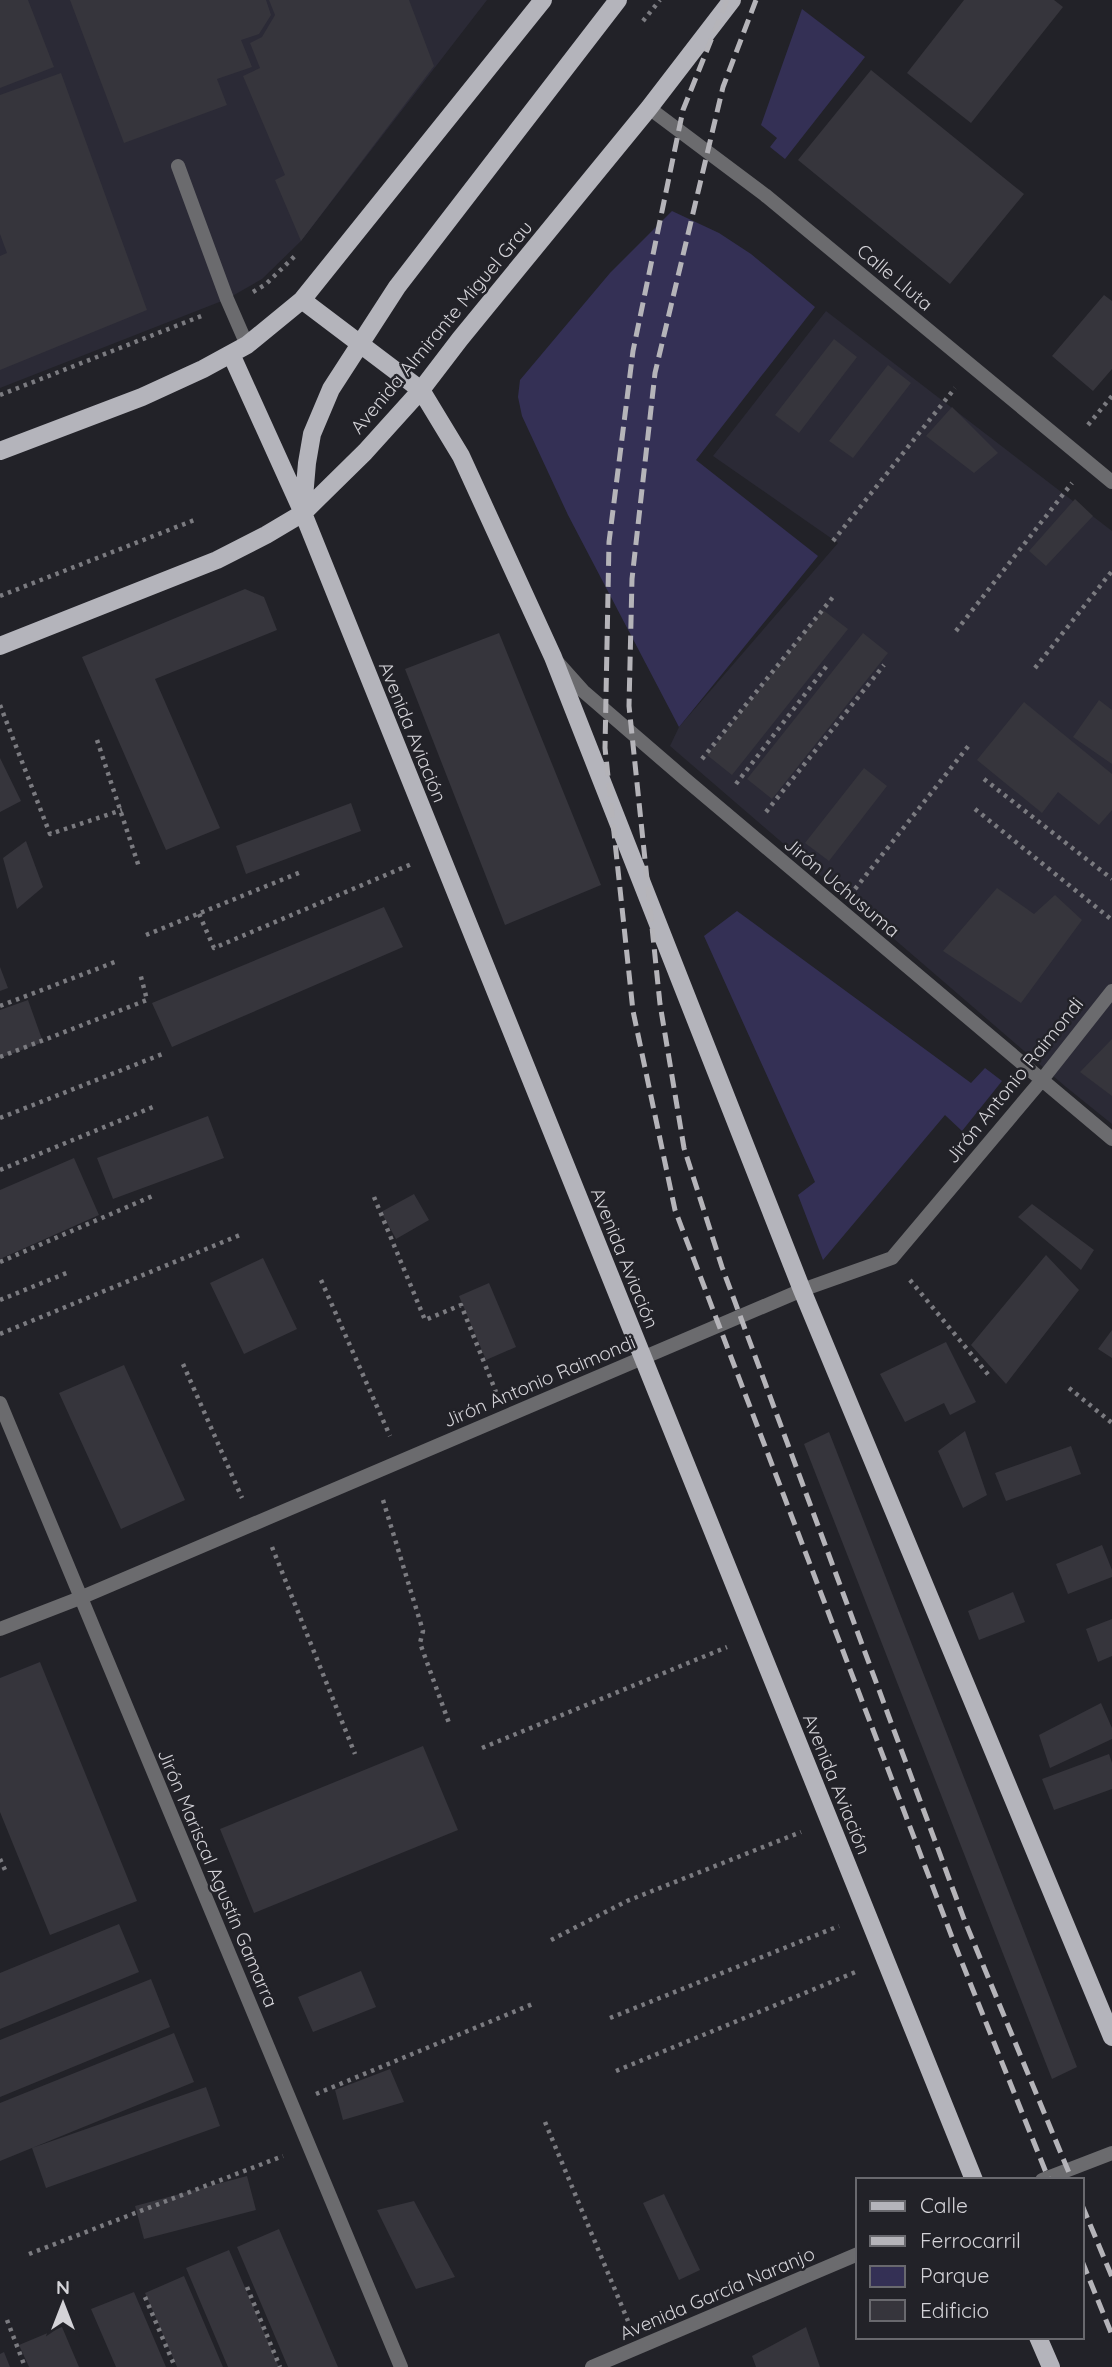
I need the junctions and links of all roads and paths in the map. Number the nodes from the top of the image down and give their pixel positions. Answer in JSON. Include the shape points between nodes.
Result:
{"nodes":[{"id":1,"x":543,"y":0,"type":"edge"},
{"id":2,"x":618,"y":0,"type":"edge"},
{"id":3,"x":732,"y":0,"type":"edge"},
{"id":4,"x":649,"y":108,"type":"junction"},
{"id":5,"x":178,"y":166,"type":"dead end"},
{"id":6,"x":298,"y":253,"type":"dead end"},
{"id":7,"x":302,"y":300,"type":"junction"},
{"id":8,"x":229,"y":305,"type":"junction"},
{"id":9,"x":359,"y":344,"type":"junction"},
{"id":10,"x":239,"y":350,"type":"junction"},
{"id":11,"x":972,"y":366,"type":"junction"},
{"id":12,"x":421,"y":390,"type":"junction"},
{"id":13,"x":0,"y":395,"type":"edge"},
{"id":14,"x":1112,"y":396,"type":"edge"},
{"id":15,"x":1070,"y":447,"type":"junction"},
{"id":16,"x":0,"y":451,"type":"edge"},
{"id":17,"x":1089,"y":462,"type":"junction"},
{"id":18,"x":1112,"y":482,"type":"edge"},
{"id":19,"x":303,"y":513,"type":"junction"},
{"id":20,"x":197,"y":519,"type":"dead end"},
{"id":21,"x":833,"y":541,"type":"dead end"},
{"id":22,"x":1112,"y":571,"type":"edge"},
{"id":23,"x":0,"y":596,"type":"edge"},
{"id":24,"x":833,"y":597,"type":"dead end"},
{"id":25,"x":956,"y":631,"type":"dead end"},
{"id":26,"x":0,"y":646,"type":"edge"},
{"id":27,"x":553,"y":657,"type":"junction"},
{"id":28,"x":829,"y":663,"type":"dead end"},
{"id":29,"x":884,"y":665,"type":"dead end"},
{"id":30,"x":1035,"y":668,"type":"dead end"},
{"id":31,"x":0,"y":705,"type":"edge"},
{"id":32,"x":97,"y":740,"type":"dead end"},
{"id":33,"x":970,"y":744,"type":"dead end"},
{"id":34,"x":685,"y":779,"type":"junction"},
{"id":35,"x":984,"y":779,"type":"dead end"},
{"id":36,"x":718,"y":807,"type":"junction"},
{"id":37,"x":975,"y":809,"type":"dead end"},
{"id":38,"x":122,"y":810,"type":"junction"},
{"id":39,"x":749,"y":833,"type":"junction"},
{"id":40,"x":439,"y":852,"type":"junction"},
{"id":41,"x":139,"y":867,"type":"dead end"},
{"id":42,"x":301,"y":872,"type":"dead end"},
{"id":43,"x":1112,"y":878,"type":"edge"},
{"id":44,"x":838,"y":909,"type":"junction"},
{"id":45,"x":199,"y":914,"type":"junction"},
{"id":46,"x":1112,"y":919,"type":"edge"},
{"id":47,"x":146,"y":935,"type":"dead end"},
{"id":48,"x":115,"y":962,"type":"dead end"},
{"id":49,"x":140,"y":973,"type":"dead end"},
{"id":50,"x":1112,"y":991,"type":"edge"},
{"id":51,"x":0,"y":1006,"type":"edge"},
{"id":52,"x":165,"y":1053,"type":"dead end"},
{"id":53,"x":0,"y":1057,"type":"edge"},
{"id":54,"x":1041,"y":1081,"type":"junction"},
{"id":55,"x":153,"y":1107,"type":"dead end"},
{"id":56,"x":0,"y":1118,"type":"edge"},
{"id":57,"x":1112,"y":1139,"type":"edge"},
{"id":58,"x":0,"y":1170,"type":"edge"},
{"id":59,"x":155,"y":1195,"type":"dead end"},
{"id":60,"x":374,"y":1198,"type":"dead end"},
{"id":61,"x":240,"y":1235,"type":"dead end"},
{"id":62,"x":892,"y":1258,"type":"junction"},
{"id":63,"x":0,"y":1262,"type":"edge"},
{"id":64,"x":69,"y":1272,"type":"dead end"},
{"id":65,"x":321,"y":1280,"type":"dead end"},
{"id":66,"x":802,"y":1290,"type":"junction"},
{"id":67,"x":0,"y":1300,"type":"edge"},
{"id":68,"x":0,"y":1334,"type":"edge"},
{"id":69,"x":643,"y":1357,"type":"junction"},
{"id":70,"x":183,"y":1364,"type":"dead end"},
{"id":71,"x":991,"y":1378,"type":"dead end"},
{"id":72,"x":1069,"y":1388,"type":"dead end"},
{"id":73,"x":0,"y":1403,"type":"edge"},
{"id":74,"x":506,"y":1415,"type":"junction"},
{"id":75,"x":1112,"y":1423,"type":"edge"},
{"id":76,"x":400,"y":1461,"type":"junction"},
{"id":77,"x":374,"y":1472,"type":"junction"},
{"id":78,"x":258,"y":1522,"type":"junction"},
{"id":79,"x":80,"y":1598,"type":"junction"},
{"id":80,"x":0,"y":1629,"type":"edge"},
{"id":81,"x":754,"y":1636,"type":"junction"},
{"id":82,"x":449,"y":1723,"type":"dead end"},
{"id":83,"x":482,"y":1748,"type":"dead end"},
{"id":84,"x":355,"y":1754,"type":"dead end"},
{"id":85,"x":829,"y":1821,"type":"junction"},
{"id":86,"x":0,"y":1859,"type":"edge"},
{"id":87,"x":5,"y":1870,"type":"dead end"},
{"id":88,"x":867,"y":1915,"type":"junction"},
{"id":89,"x":551,"y":1940,"type":"dead end"},
{"id":90,"x":886,"y":1960,"type":"junction"},
{"id":91,"x":535,"y":2003,"type":"dead end"},
{"id":92,"x":610,"y":2018,"type":"dead end"},
{"id":93,"x":1112,"y":2037,"type":"edge"},
{"id":94,"x":616,"y":2071,"type":"dead end"},
{"id":95,"x":292,"y":2105,"type":"junction"},
{"id":96,"x":545,"y":2122,"type":"dead end"},
{"id":97,"x":309,"y":2146,"type":"junction"},
{"id":98,"x":1112,"y":2153,"type":"edge"},
{"id":99,"x":973,"y":2178,"type":"edge"},
{"id":100,"x":1047,"y":2178,"type":"edge"},
{"id":101,"x":29,"y":2254,"type":"dead end"},
{"id":102,"x":856,"y":2256,"type":"edge"},
{"id":103,"x":247,"y":2287,"type":"dead end"},
{"id":104,"x":145,"y":2297,"type":"dead end"},
{"id":105,"x":7,"y":2320,"type":"dead end"},
{"id":106,"x":1039,"y":2339,"type":"edge"},
{"id":107,"x":639,"y":2347,"type":"junction"},
{"id":108,"x":25,"y":2367,"type":"edge"},
{"id":109,"x":175,"y":2367,"type":"edge"},
{"id":110,"x":281,"y":2367,"type":"edge"},
{"id":111,"x":401,"y":2367,"type":"edge"},
{"id":112,"x":592,"y":2367,"type":"edge"},
{"id":113,"x":1051,"y":2367,"type":"edge"}],
"edges":[{"from":1,"to":7,"type":"main road"},
{"from":2,"to":9,"type":"main road","via":[[397,287]]},
{"from":3,"to":4,"type":"main road","name":"Avenida Almirante Miguel Grau"},
{"from":4,"to":11,"type":"street","name":"Calle Lluta","via":[[765,195]]},
{"from":4,"to":12,"type":"main road","name":"Avenida Almirante Miguel Grau"},
{"from":5,"to":8,"type":"street"},
{"from":6,"to":8,"type":"path","via":[[267,284]]},
{"from":7,"to":9,"type":"main road"},
{"from":7,"to":10,"type":"main road"},
{"from":8,"to":10,"type":"street"},
{"from":8,"to":13,"type":"path"},
{"from":9,"to":12,"type":"main road"},
{"from":9,"to":19,"type":"main road","via":[[331,389],[313,433]]},
{"from":10,"to":16,"type":"main road","via":[[142,397]]},
{"from":10,"to":19,"type":"main road","name":"Avenida Aviación"},
{"from":11,"to":15,"type":"street","name":"Calle Lluta"},
{"from":11,"to":21,"type":"path"},
{"from":12,"to":19,"type":"main road","name":"Avenida Almirante Miguel Grau"},
{"from":12,"to":27,"type":"main road","via":[[461,456]]},
{"from":14,"to":15,"type":"path"},
{"from":15,"to":17,"type":"street","name":"Calle Lluta"},
{"from":17,"to":18,"type":"street","name":"Calle Lluta"},
{"from":17,"to":25,"type":"path"},
{"from":19,"to":26,"type":"main road","name":"Avenida Almirante Miguel Grau","via":[[204,566]]},
{"from":19,"to":40,"type":"main road","name":"Avenida Aviación"},
{"from":20,"to":23,"type":"path"},
{"from":22,"to":30,"type":"path"},
{"from":24,"to":34,"type":"path"},
{"from":27,"to":34,"type":"street","name":"Jirón Uchusuma","via":[[583,691]]},
{"from":27,"to":66,"type":"main road"},
{"from":28,"to":36,"type":"path"},
{"from":29,"to":39,"type":"path"},
{"from":31,"to":38,"type":"path","via":[[50,834]]},
{"from":32,"to":38,"type":"path"},
{"from":33,"to":44,"type":"path"},
{"from":34,"to":36,"type":"street","name":"Jirón Uchusuma"},
{"from":35,"to":43,"type":"path"},
{"from":36,"to":39,"type":"street","name":"Jirón Uchusuma"},
{"from":37,"to":46,"type":"path"},
{"from":38,"to":41,"type":"path"},
{"from":39,"to":44,"type":"street","name":"Jirón Uchusuma"},
{"from":40,"to":45,"type":"path","via":[[214,948]]},
{"from":40,"to":69,"type":"main road","name":"Avenida Aviación"},
{"from":42,"to":45,"type":"path"},
{"from":44,"to":54,"type":"street","name":"Jirón Uchusuma"},
{"from":45,"to":47,"type":"path"},
{"from":48,"to":51,"type":"path"},
{"from":49,"to":53,"type":"path","via":[[147,1000]]},
{"from":50,"to":54,"type":"street","name":"Jirón Antonio Raimondi"},
{"from":52,"to":56,"type":"path"},
{"from":54,"to":57,"type":"street","name":"Jirón Uchusuma"},
{"from":54,"to":62,"type":"street","name":"Jirón Antonio Raimondi"},
{"from":55,"to":58,"type":"path"},
{"from":59,"to":63,"type":"path"},
{"from":60,"to":74,"type":"path","via":[[425,1320],[461,1306]]},
{"from":61,"to":68,"type":"path"},
{"from":62,"to":66,"type":"street","name":"Jirón Antonio Raimondi"},
{"from":62,"to":71,"type":"path"},
{"from":64,"to":67,"type":"path"},
{"from":65,"to":76,"type":"path"},
{"from":66,"to":69,"type":"street","name":"Jirón Antonio Raimondi"},
{"from":66,"to":93,"type":"main road"},
{"from":69,"to":74,"type":"street","name":"Jirón Antonio Raimondi"},
{"from":69,"to":81,"type":"main road","name":"Avenida Aviación"},
{"from":70,"to":78,"type":"path"},
{"from":72,"to":75,"type":"path"},
{"from":73,"to":79,"type":"street","name":"Jirón Mariscal Agustín Gamarra"},
{"from":74,"to":76,"type":"street","name":"Jirón Antonio Raimondi"},
{"from":76,"to":77,"type":"street","name":"Jirón Antonio Raimondi"},
{"from":77,"to":78,"type":"street","name":"Jirón Antonio Raimondi"},
{"from":77,"to":82,"type":"path","via":[[423,1631],[420,1643]]},
{"from":78,"to":79,"type":"street","name":"Jirón Antonio Raimondi"},
{"from":78,"to":84,"type":"path"},
{"from":79,"to":80,"type":"street","name":"Jirón Antonio Raimondi"},
{"from":79,"to":95,"type":"street","name":"Jirón Mariscal Agustín Gamarra"},
{"from":81,"to":83,"type":"path"},
{"from":81,"to":85,"type":"main road","name":"Avenida Aviación"},
{"from":85,"to":88,"type":"main road","name":"Avenida Aviación"},
{"from":85,"to":89,"type":"path","via":[[627,1901]]},
{"from":86,"to":87,"type":"path"},
{"from":88,"to":90,"type":"main road","name":"Avenida Aviación"},
{"from":88,"to":92,"type":"path"},
{"from":90,"to":94,"type":"path"},
{"from":90,"to":99,"type":"main road","name":"Avenida Aviación"},
{"from":91,"to":95,"type":"path"},
{"from":95,"to":97,"type":"street","name":"Jirón Mariscal Agustín Gamarra"},
{"from":96,"to":107,"type":"path"},
{"from":97,"to":101,"type":"path"},
{"from":97,"to":111,"type":"street","name":"Jirón Mariscal Agustín Gamarra"},
{"from":98,"to":100,"type":"street"},
{"from":102,"to":107,"type":"street","name":"Avenida García Naranjo"},
{"from":103,"to":110,"type":"path"},
{"from":104,"to":109,"type":"path"},
{"from":105,"to":108,"type":"path"},
{"from":106,"to":113,"type":"main road"},
{"from":107,"to":112,"type":"street","name":"Avenida García Naranjo"}]}
